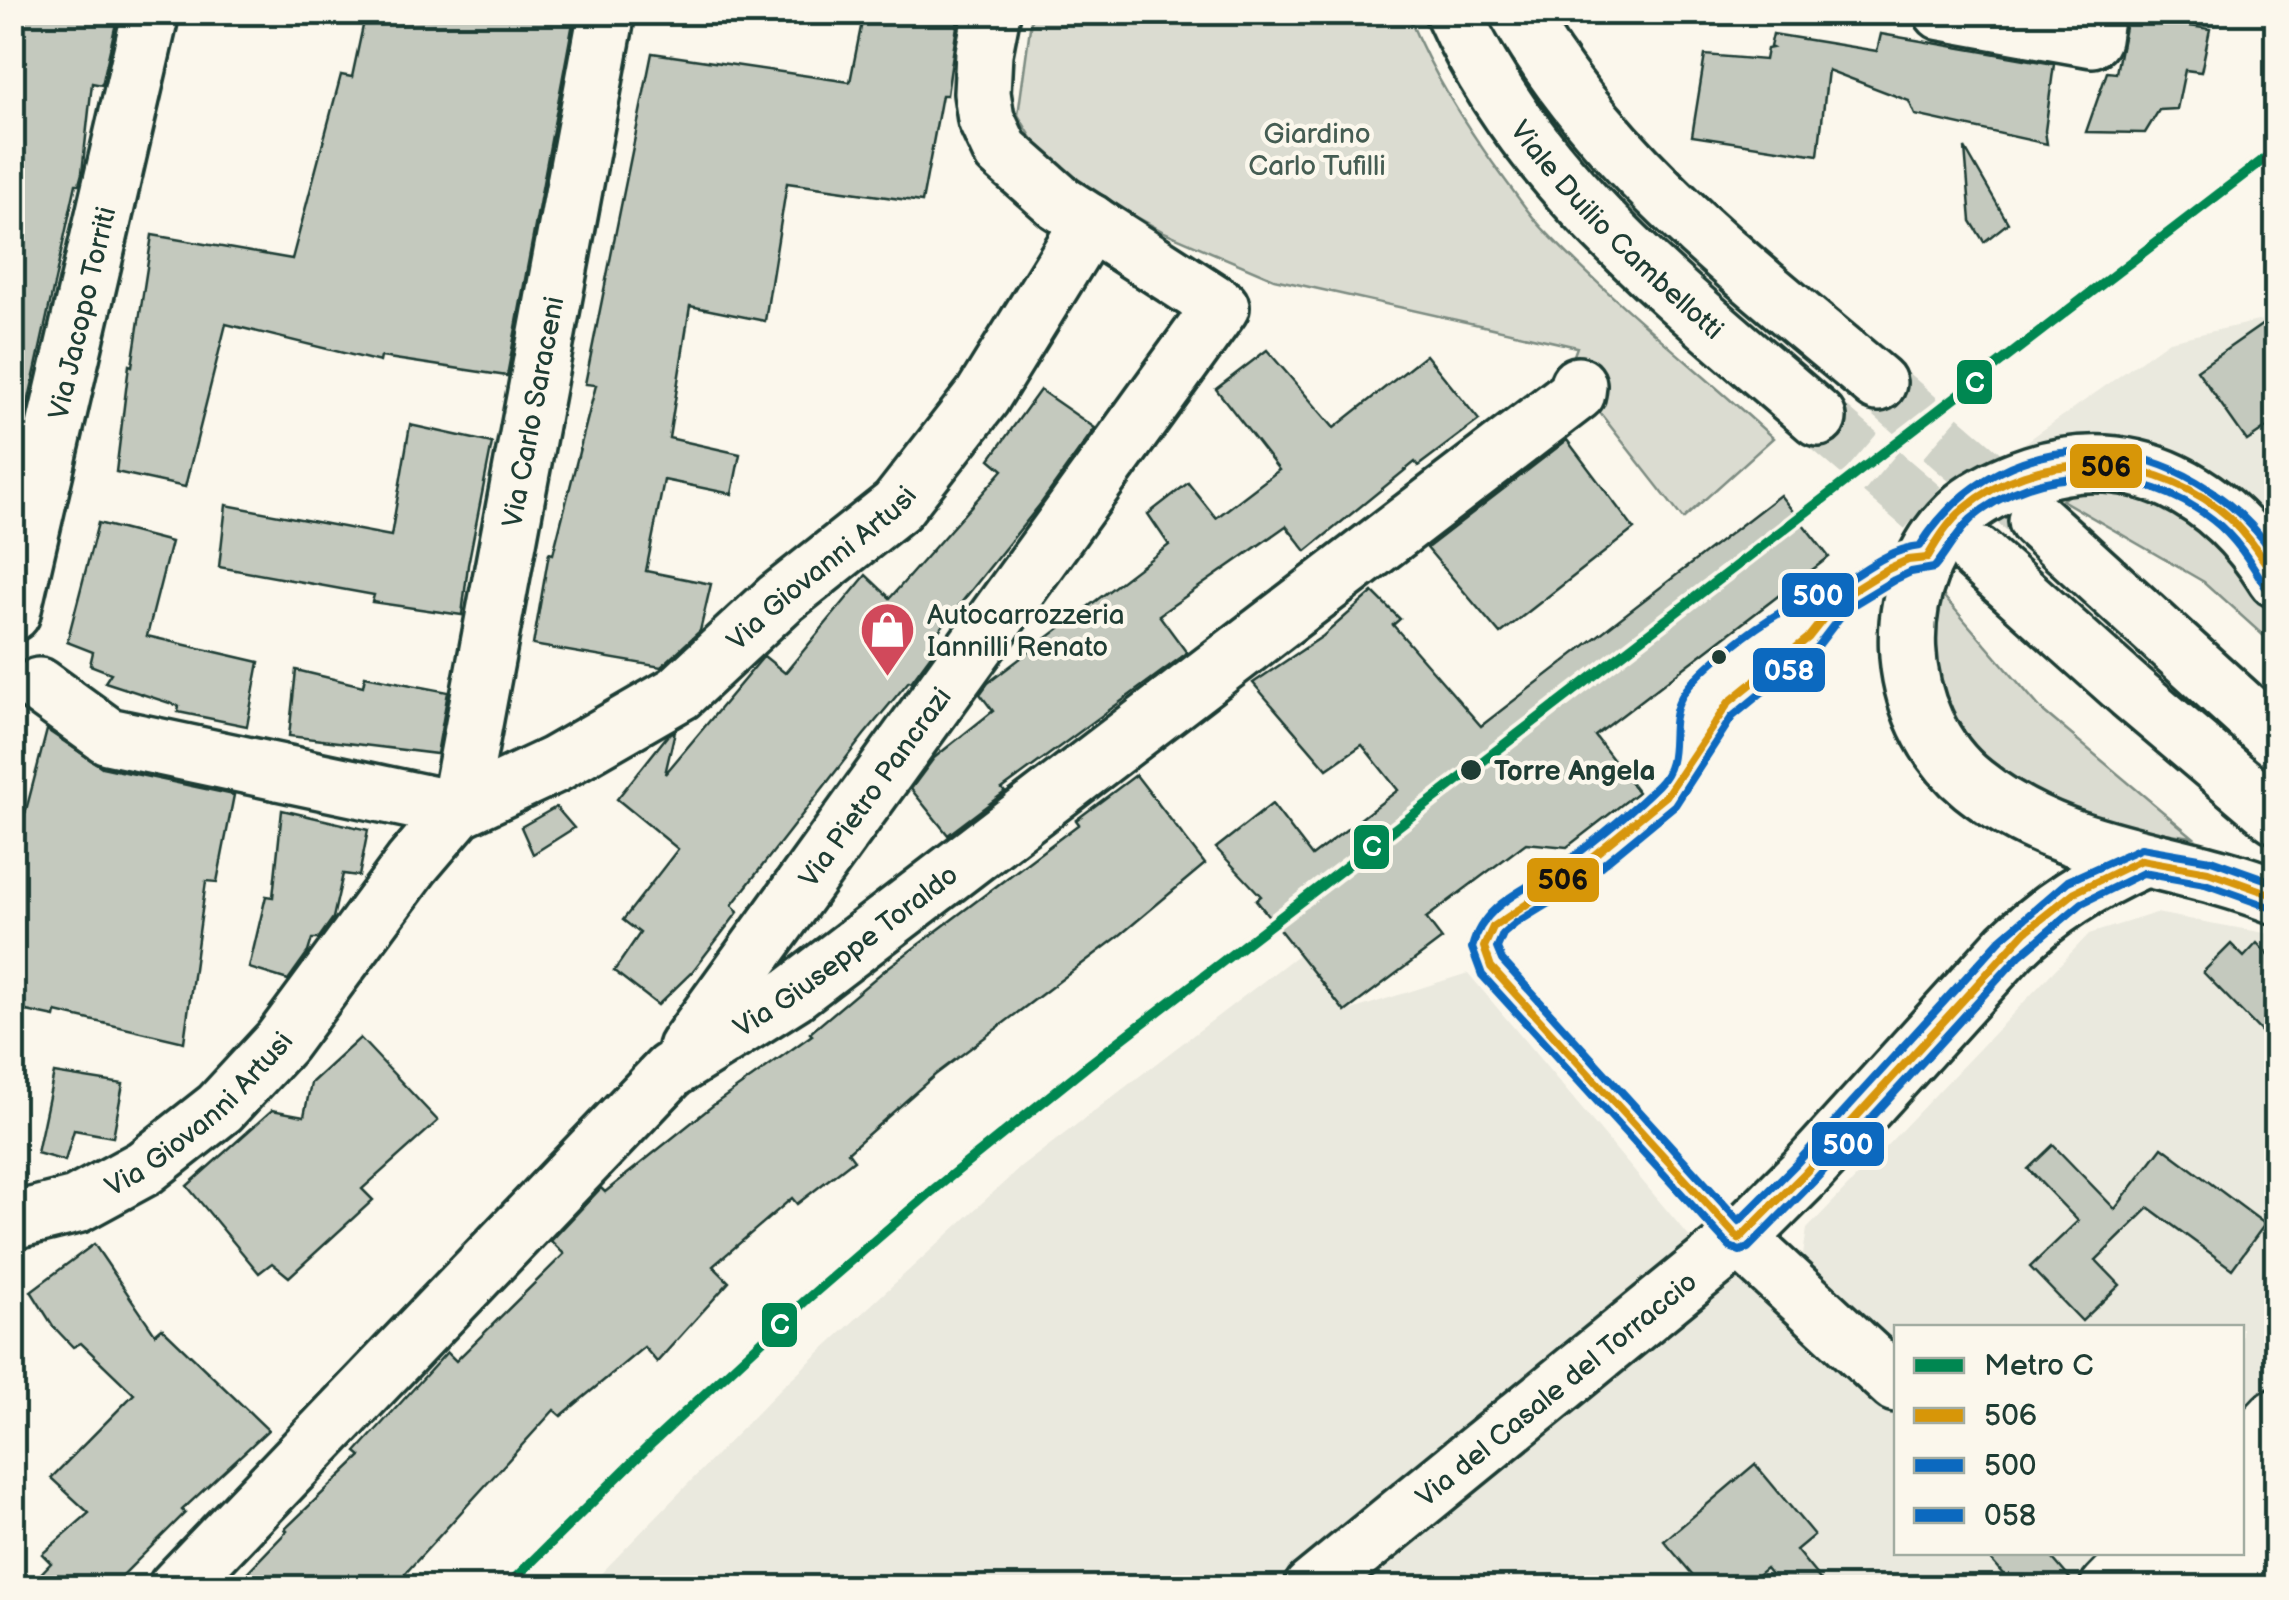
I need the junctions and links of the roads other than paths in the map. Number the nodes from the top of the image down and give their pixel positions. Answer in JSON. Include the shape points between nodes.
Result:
{"nodes":[{"id":1,"x":151,"y":12,"type":"edge"},
{"id":2,"x":607,"y":12,"type":"edge"},
{"id":3,"x":992,"y":12,"type":"edge"},
{"id":4,"x":1453,"y":12,"type":"edge"},
{"id":5,"x":1517,"y":12,"type":"edge"},
{"id":6,"x":1942,"y":12,"type":"edge"},
{"id":7,"x":2094,"y":26,"type":"edge"},
{"id":8,"x":1090,"y":222,"type":"junction"},
{"id":9,"x":1878,"y":383,"type":"tunnel mouth"},
{"id":10,"x":1578,"y":385,"type":"dead end"},
{"id":11,"x":1818,"y":418,"type":"tunnel mouth"},
{"id":12,"x":2037,"y":521,"type":"tunnel mouth"},
{"id":13,"x":1978,"y":556,"type":"tunnel mouth"},
{"id":14,"x":2276,"y":578,"type":"edge"},
{"id":15,"x":12,"y":613,"type":"edge"},
{"id":16,"x":39,"y":686,"type":"dead end"},
{"id":17,"x":2276,"y":739,"type":"edge"},
{"id":18,"x":458,"y":810,"type":"junction"},
{"id":19,"x":2276,"y":815,"type":"edge"},
{"id":20,"x":2142,"y":860,"type":"junction"},
{"id":21,"x":2276,"y":896,"type":"edge"},
{"id":22,"x":670,"y":1071,"type":"junction"},
{"id":23,"x":12,"y":1221,"type":"edge"},
{"id":24,"x":1739,"y":1239,"type":"junction"},
{"id":25,"x":1894,"y":1382,"type":"edge"},
{"id":26,"x":2276,"y":1417,"type":"edge"},
{"id":27,"x":2244,"y":1451,"type":"edge"},
{"id":28,"x":2276,"y":1476,"type":"edge"},
{"id":29,"x":2244,"y":1510,"type":"edge"},
{"id":30,"x":2276,"y":1537,"type":"edge"},
{"id":31,"x":2140,"y":1555,"type":"edge"},
{"id":32,"x":2199,"y":1555,"type":"edge"},
{"id":33,"x":176,"y":1588,"type":"edge"},
{"id":34,"x":1312,"y":1588,"type":"edge"},
{"id":35,"x":2108,"y":1588,"type":"edge"},
{"id":36,"x":2168,"y":1588,"type":"edge"},
{"id":37,"x":2226,"y":1588,"type":"edge"}],
"edges":[{"from":1,"to":15,"type":"street","name":"Via Jacopo Torriti"},
{"from":2,"to":18,"type":"street","name":"Via Carlo Saraceni"},
{"from":3,"to":8,"type":"street","via":[[981,79],[995,141],[1030,179]]},
{"from":4,"to":11,"type":"street","name":"Viale Duilio Cambellotti","via":[[1504,103],[1577,200]]},
{"from":5,"to":9,"type":"street","name":"Viale Duilio Cambellotti","via":[[1568,90],[1644,180]]},
{"from":6,"to":7,"type":"street"},
{"from":8,"to":18,"type":"street","name":"Via Giovanni Artusi","via":[[982,396],[898,506],[780,599],[679,692],[554,766]]},
{"from":8,"to":22,"type":"street","name":"Via Pietro Pancrazi","via":[[1221,307]]},
{"from":10,"to":22,"type":"street","name":"Via Giuseppe Toraldo","via":[[1577,393],[794,992]]},
{"from":12,"to":17,"type":"street"},
{"from":13,"to":19,"type":"street"},
{"from":14,"to":20,"type":"street","via":[[2240,529],[2198,495],[2159,475],[2096,463],[2056,467],[1992,490],[1962,510],[1927,558],[1912,601],[1907,661],[1924,722],[1948,760],[2036,825]]},
{"from":16,"to":18,"type":"street","via":[[108,736]]},
{"from":18,"to":23,"type":"street","name":"Via Giovanni Artusi","via":[[282,1042],[220,1108],[127,1178],[76,1205]]},
{"from":20,"to":21,"type":"street","via":[[2208,872]]},
{"from":20,"to":24,"type":"street","name":"Via del Casale del Torraccio","via":[[2087,886],[2026,931]]},
{"from":22,"to":33,"type":"street","name":"Via Giuseppe Toraldo"},
{"from":24,"to":25,"type":"street"},
{"from":24,"to":34,"type":"street","name":"Via del Casale del Torraccio"},
{"from":26,"to":27,"type":"street"},
{"from":28,"to":29,"type":"street"},
{"from":30,"to":37,"type":"street"},
{"from":31,"to":35,"type":"street"},
{"from":32,"to":36,"type":"street"}]}
